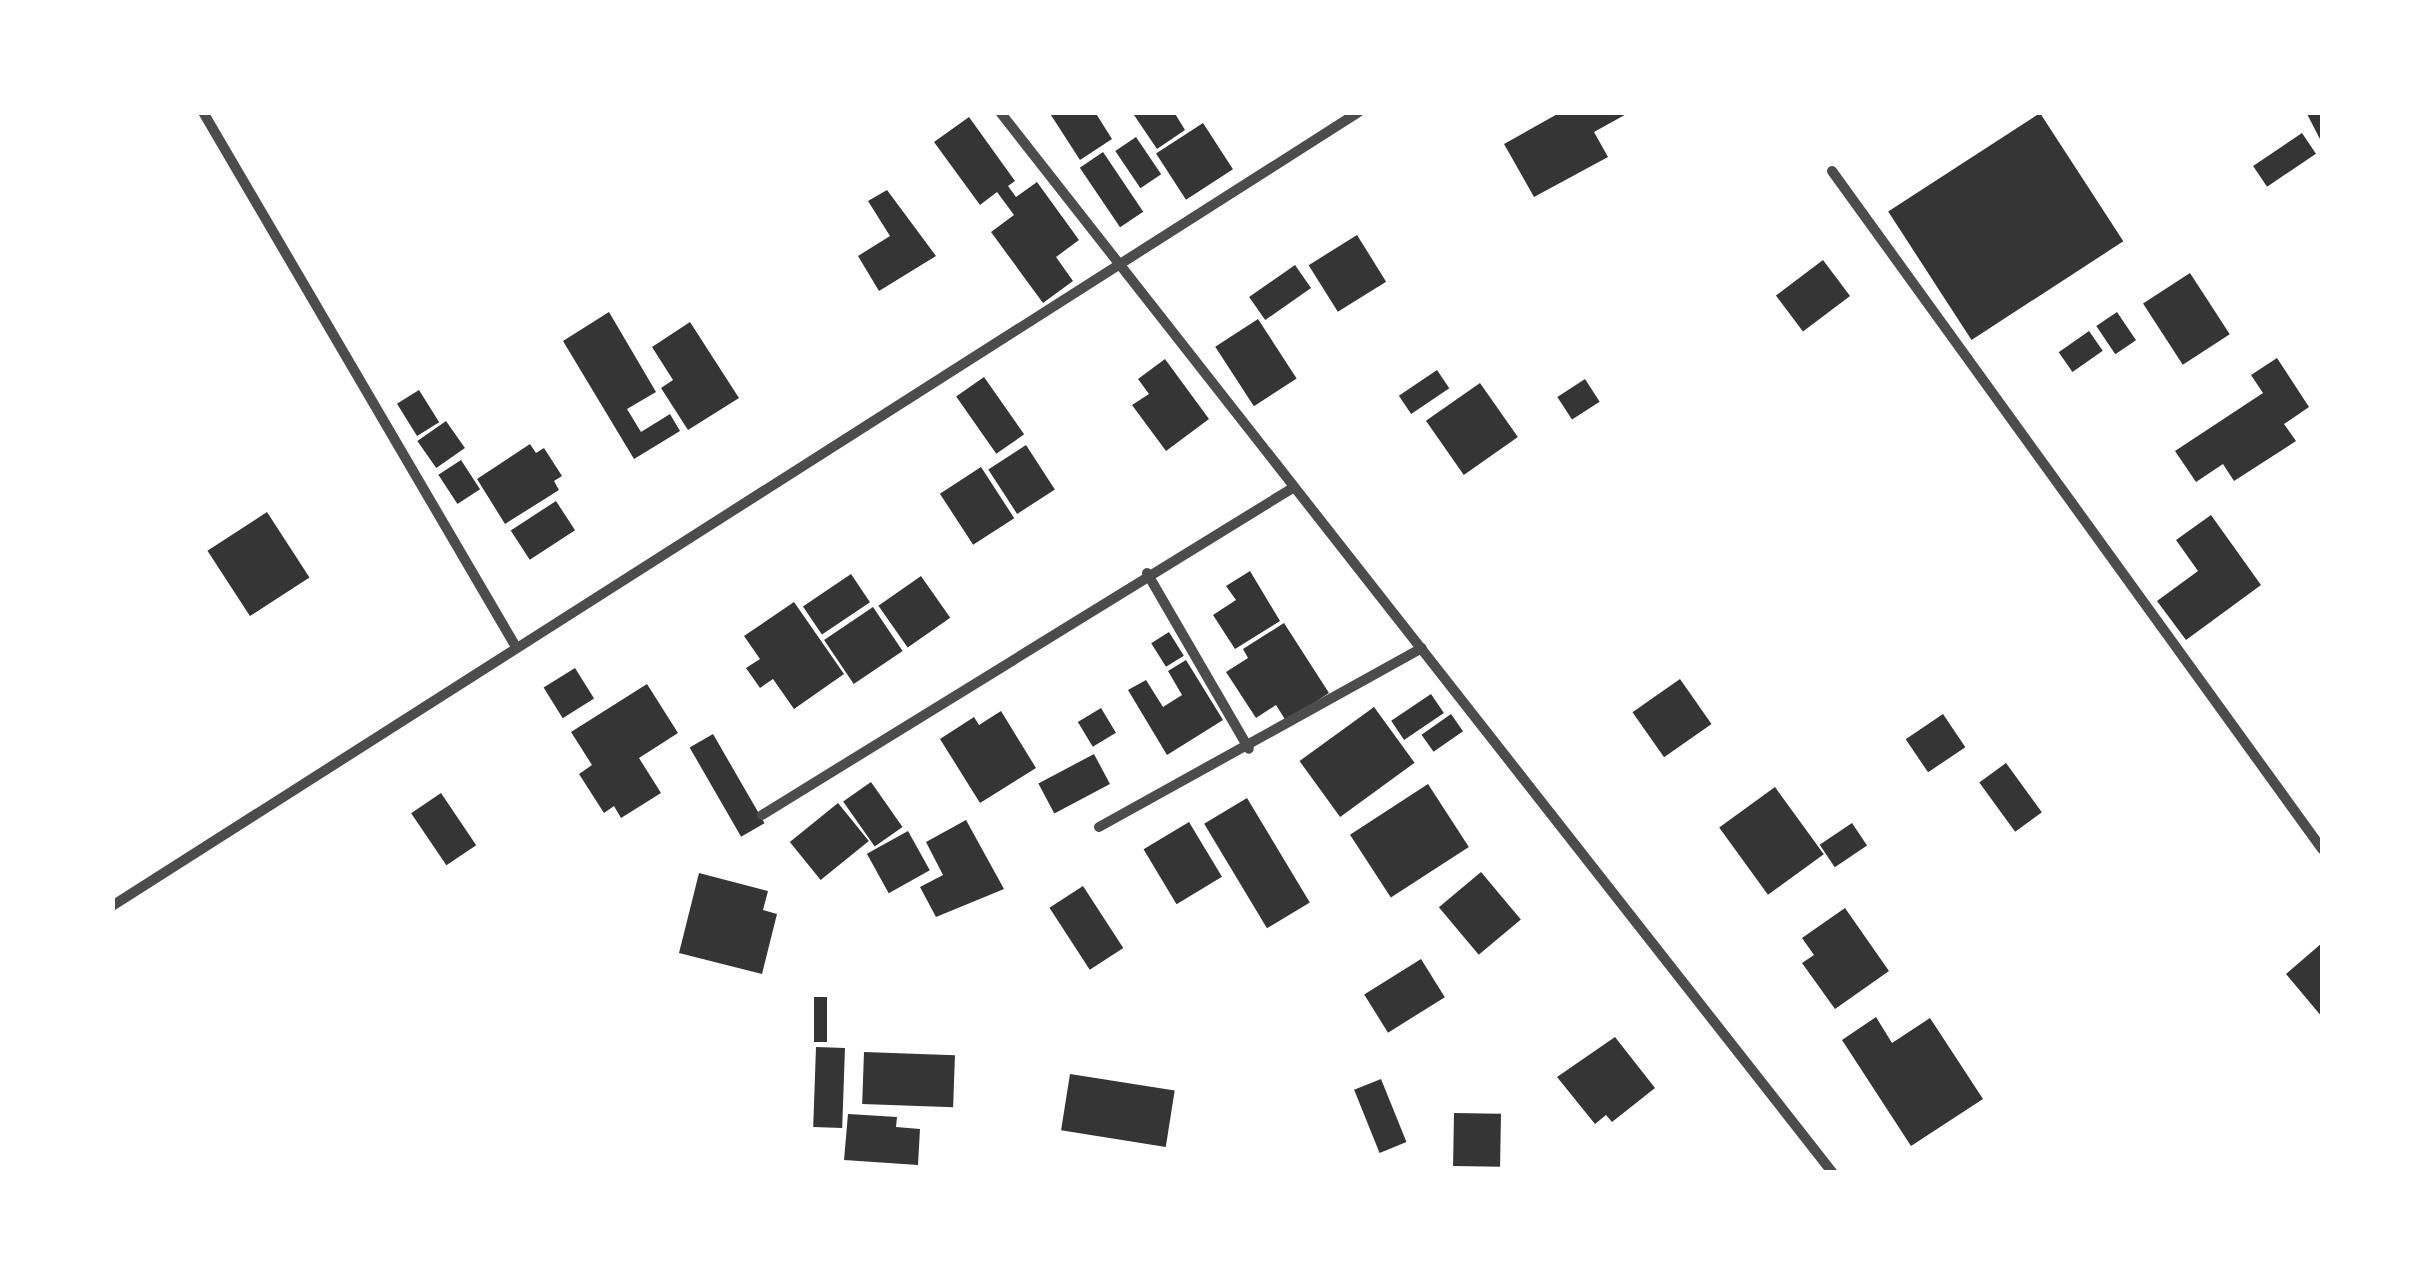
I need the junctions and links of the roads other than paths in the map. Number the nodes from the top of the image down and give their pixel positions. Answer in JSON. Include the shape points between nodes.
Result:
{"nodes":[{"id":1,"x":203,"y":112,"type":"edge"},
{"id":2,"x":1000,"y":112,"type":"edge"},
{"id":3,"x":1359,"y":112,"type":"edge"},
{"id":4,"x":1832,"y":171,"type":"dead end"},
{"id":5,"x":1121,"y":265,"type":"junction"},
{"id":6,"x":1292,"y":489,"type":"junction"},
{"id":7,"x":1148,"y":573,"type":"junction"},
{"id":8,"x":516,"y":647,"type":"junction"},
{"id":9,"x":1422,"y":648,"type":"junction"},
{"id":10,"x":1249,"y":749,"type":"junction"},
{"id":11,"x":762,"y":815,"type":"dead end"},
{"id":12,"x":1099,"y":826,"type":"dead end"},
{"id":13,"x":2322,"y":849,"type":"edge"},
{"id":14,"x":112,"y":906,"type":"edge"},
{"id":15,"x":1832,"y":1172,"type":"edge"}],
"edges":[{"from":1,"to":8,"type":"street"},
{"from":2,"to":5,"type":"street"},
{"from":3,"to":5,"type":"street"},
{"from":4,"to":13,"type":"street"},
{"from":5,"to":6,"type":"street"},
{"from":5,"to":8,"type":"street"},
{"from":6,"to":7,"type":"street"},
{"from":6,"to":9,"type":"street"},
{"from":7,"to":10,"type":"street"},
{"from":7,"to":11,"type":"street"},
{"from":8,"to":14,"type":"street"},
{"from":9,"to":10,"type":"street"},
{"from":9,"to":15,"type":"street"},
{"from":10,"to":12,"type":"street"}]}
